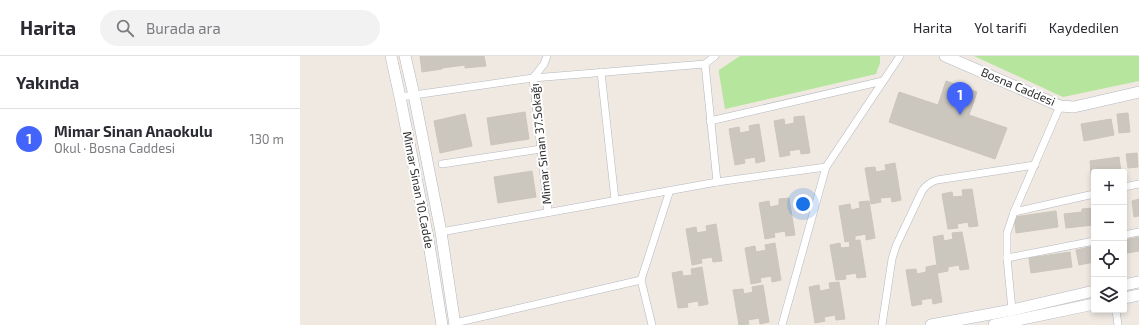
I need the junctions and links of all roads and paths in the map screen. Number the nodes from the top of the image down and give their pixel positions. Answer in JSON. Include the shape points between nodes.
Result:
{"nodes":[{"id":1,"x":390,"y":56,"type":"edge"},
{"id":2,"x":405,"y":56,"type":"edge"},
{"id":3,"x":548,"y":56,"type":"edge"},
{"id":4,"x":715,"y":56,"type":"edge"},
{"id":5,"x":900,"y":56,"type":"edge"},
{"id":6,"x":945,"y":56,"type":"edge"},
{"id":7,"x":704,"y":64,"type":"junction"},
{"id":8,"x":601,"y":72,"type":"junction"},
{"id":9,"x":533,"y":78,"type":"junction"},
{"id":10,"x":883,"y":81,"type":"junction"},
{"id":11,"x":1139,"y":92,"type":"edge"},
{"id":12,"x":414,"y":94,"type":"junction"},
{"id":13,"x":400,"y":97,"type":"junction"},
{"id":14,"x":1060,"y":106,"type":"junction"},
{"id":15,"x":710,"y":121,"type":"junction"},
{"id":16,"x":541,"y":149,"type":"junction"},
{"id":17,"x":442,"y":164,"type":"dead end"},
{"id":18,"x":1035,"y":165,"type":"junction"},
{"id":19,"x":826,"y":167,"type":"junction"},
{"id":20,"x":717,"y":182,"type":"junction"},
{"id":21,"x":1139,"y":184,"type":"edge"},
{"id":22,"x":1127,"y":186,"type":"edge"},
{"id":23,"x":670,"y":190,"type":"junction"},
{"id":24,"x":1091,"y":195,"type":"edge"},
{"id":25,"x":615,"y":200,"type":"junction"},
{"id":26,"x":548,"y":212,"type":"junction"},
{"id":27,"x":1014,"y":212,"type":"junction"},
{"id":28,"x":441,"y":232,"type":"junction"},
{"id":29,"x":1139,"y":232,"type":"edge"},
{"id":30,"x":1127,"y":234,"type":"edge"},
{"id":31,"x":1091,"y":242,"type":"edge"},
{"id":32,"x":1007,"y":258,"type":"junction"},
{"id":33,"x":641,"y":280,"type":"junction"},
{"id":34,"x":1139,"y":282,"type":"edge"},
{"id":35,"x":1127,"y":284,"type":"edge"},
{"id":36,"x":1091,"y":293,"type":"edge"},
{"id":37,"x":1139,"y":295,"type":"edge"},
{"id":38,"x":1127,"y":297,"type":"edge"},
{"id":39,"x":1091,"y":305,"type":"edge"},
{"id":40,"x":1012,"y":310,"type":"junction"},
{"id":41,"x":1116,"y":313,"type":"edge"},
{"id":42,"x":455,"y":324,"type":"edge"},
{"id":43,"x":442,"y":325,"type":"edge"},
{"id":44,"x":652,"y":325,"type":"edge"},
{"id":45,"x":782,"y":325,"type":"edge"},
{"id":46,"x":882,"y":325,"type":"edge"},
{"id":47,"x":931,"y":325,"type":"edge"},
{"id":48,"x":994,"y":325,"type":"edge"},
{"id":49,"x":1118,"y":325,"type":"edge"}],
"edges":[{"from":1,"to":13,"type":"street","name":"Mimar Sinan 10.Cadde"},
{"from":2,"to":12,"type":"street","name":"Mimar Sinan 10.Cadde"},
{"from":3,"to":9,"type":"street","name":"Mimar Sinan 37.Sokağı"},
{"from":4,"to":7,"type":"street"},
{"from":5,"to":10,"type":"street"},
{"from":6,"to":14,"type":"street","name":"Bosna Caddesi"},
{"from":7,"to":8,"type":"street"},
{"from":7,"to":15,"type":"street"},
{"from":8,"to":9,"type":"street"},
{"from":8,"to":25,"type":"street"},
{"from":9,"to":12,"type":"street"},
{"from":9,"to":16,"type":"street","name":"Mimar Sinan 37.Sokağı"},
{"from":10,"to":15,"type":"street"},
{"from":10,"to":19,"type":"street"},
{"from":11,"to":14,"type":"street","name":"Bosna Caddesi","via":[[1074,107]]},
{"from":12,"to":13,"type":"street"},
{"from":12,"to":28,"type":"street","name":"Mimar Sinan 10.Cadde"},
{"from":13,"to":43,"type":"street","name":"Mimar Sinan 10.Cadde"},
{"from":14,"to":18,"type":"street"},
{"from":15,"to":20,"type":"street"},
{"from":16,"to":17,"type":"street"},
{"from":16,"to":26,"type":"street","name":"Mimar Sinan 37.Sokağı"},
{"from":18,"to":27,"type":"street"},
{"from":18,"to":46,"type":"street","via":[[937,180],[926,185],[896,246]]},
{"from":19,"to":20,"type":"street"},
{"from":19,"to":45,"type":"street"},
{"from":20,"to":23,"type":"street"},
{"from":21,"to":22,"type":"street"},
{"from":23,"to":25,"type":"street"},
{"from":23,"to":33,"type":"street"},
{"from":24,"to":27,"type":"street"},
{"from":25,"to":26,"type":"street"},
{"from":26,"to":28,"type":"street"},
{"from":27,"to":32,"type":"street","via":[[1007,233]]},
{"from":28,"to":42,"type":"street","name":"Mimar Sinan 10.Cadde"},
{"from":29,"to":30,"type":"street"},
{"from":31,"to":32,"type":"street"},
{"from":32,"to":40,"type":"street"},
{"from":33,"to":42,"type":"street"},
{"from":33,"to":44,"type":"street"},
{"from":34,"to":35,"type":"street"},
{"from":36,"to":40,"type":"street"},
{"from":37,"to":38,"type":"street"},
{"from":39,"to":48,"type":"street"},
{"from":40,"to":47,"type":"street"},
{"from":41,"to":49,"type":"street"}]}
